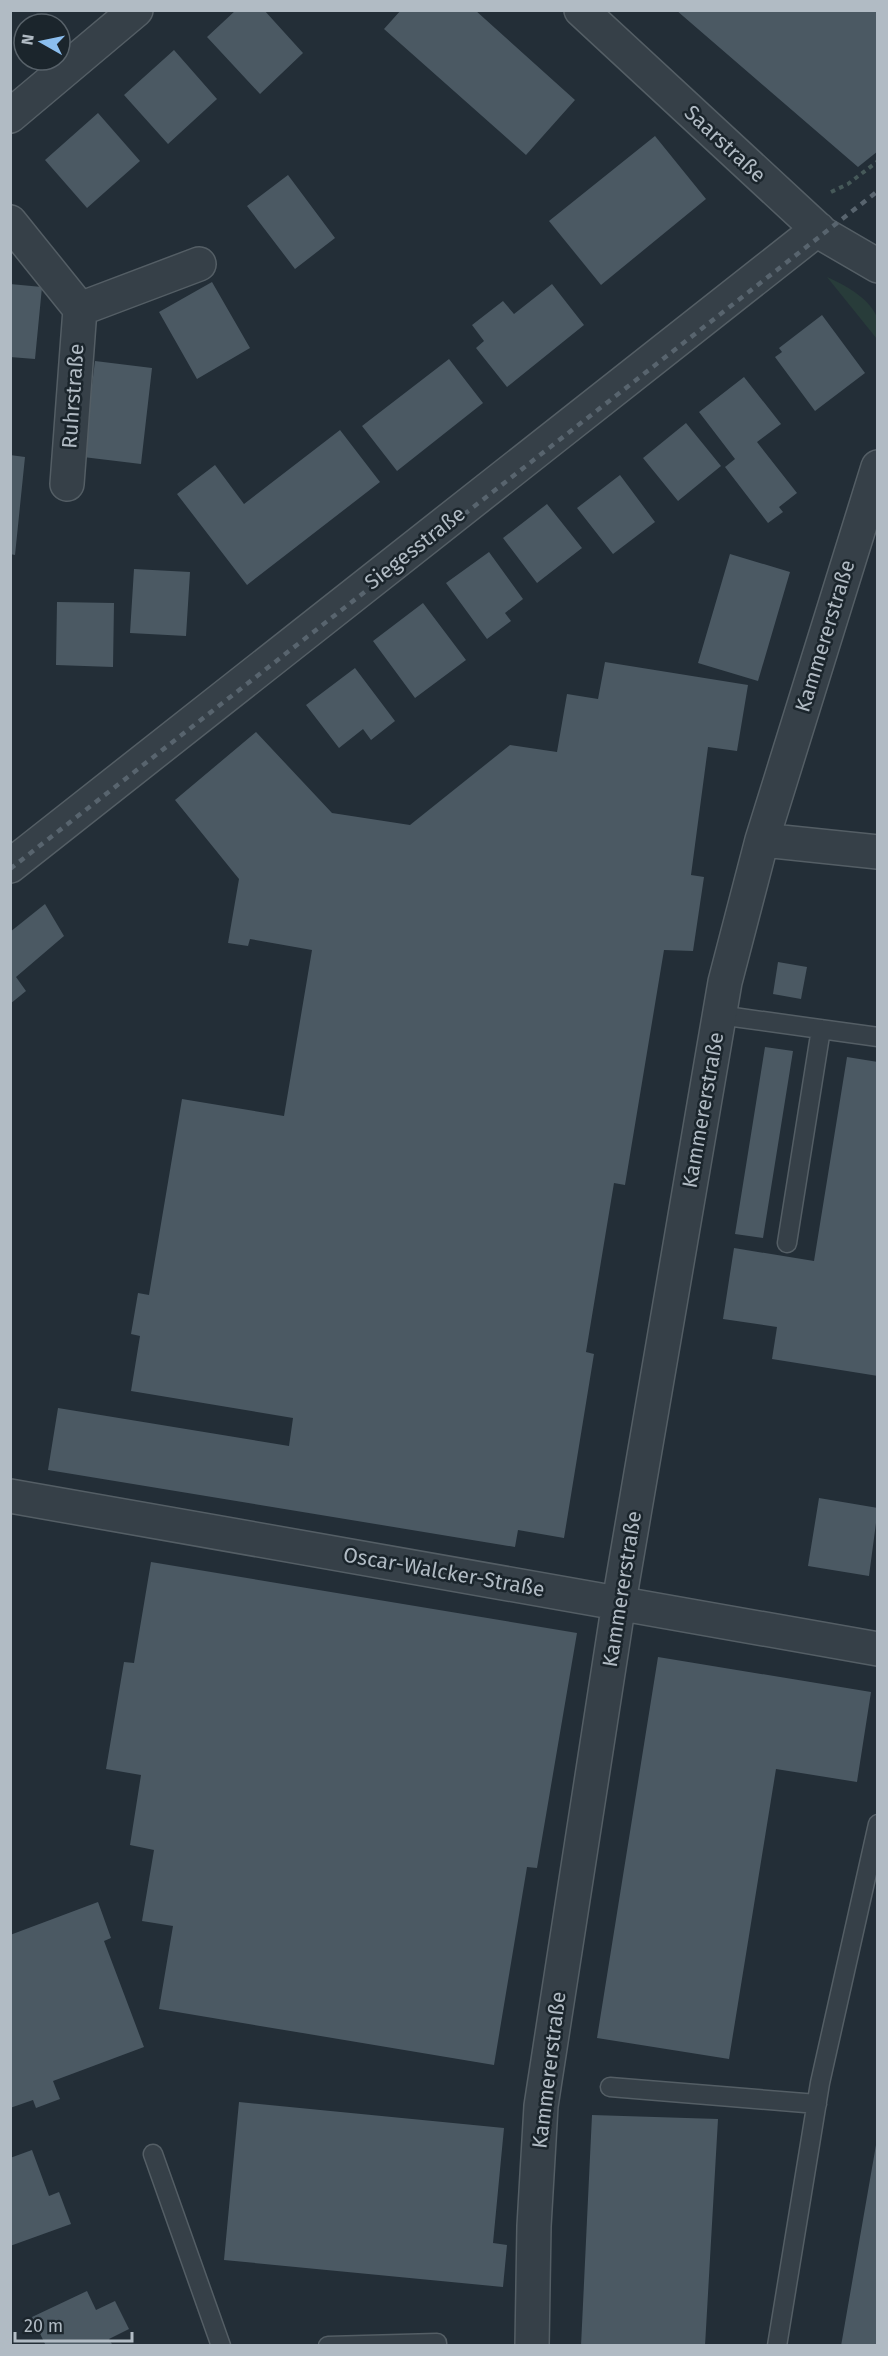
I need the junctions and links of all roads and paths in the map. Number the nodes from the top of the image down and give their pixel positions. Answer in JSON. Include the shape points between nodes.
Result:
{"nodes":[{"id":1,"x":136,"y":10,"type":"edge"},
{"id":2,"x":581,"y":10,"type":"edge"},
{"id":3,"x":10,"y":116,"type":"edge"},
{"id":4,"x":878,"y":161,"type":"edge"},
{"id":5,"x":10,"y":222,"type":"edge"},
{"id":6,"x":812,"y":224,"type":"junction"},
{"id":7,"x":199,"y":264,"type":"dead end"},
{"id":8,"x":878,"y":266,"type":"edge"},
{"id":9,"x":80,"y":309,"type":"junction"},
{"id":10,"x":878,"y":467,"type":"edge"},
{"id":11,"x":67,"y":484,"type":"dead end"},
{"id":12,"x":762,"y":840,"type":"junction"},
{"id":13,"x":878,"y":852,"type":"edge"},
{"id":14,"x":10,"y":866,"type":"edge"},
{"id":15,"x":719,"y":1016,"type":"junction"},
{"id":16,"x":821,"y":1029,"type":"junction"},
{"id":17,"x":878,"y":1036,"type":"edge"},
{"id":18,"x":787,"y":1243,"type":"dead end"},
{"id":19,"x":10,"y":1496,"type":"edge"},
{"id":20,"x":619,"y":1602,"type":"junction"},
{"id":21,"x":878,"y":1650,"type":"edge"},
{"id":22,"x":878,"y":1824,"type":"edge"},
{"id":23,"x":610,"y":2087,"type":"dead end"},
{"id":24,"x":817,"y":2104,"type":"junction"},
{"id":25,"x":153,"y":2154,"type":"dead end"},
{"id":26,"x":221,"y":2346,"type":"edge"},
{"id":27,"x":328,"y":2346,"type":"edge"},
{"id":28,"x":437,"y":2346,"type":"edge"},
{"id":29,"x":532,"y":2346,"type":"edge"},
{"id":30,"x":777,"y":2346,"type":"edge"}],
"edges":[{"from":1,"to":3,"type":"street"},
{"from":2,"to":6,"type":"street","name":"Saarstraße"},
{"from":4,"to":6,"type":"path","via":[[848,184],[834,188]]},
{"from":5,"to":9,"type":"street"},
{"from":6,"to":8,"type":"street","name":"Saarstraße"},
{"from":6,"to":14,"type":"street","name":"Siegesstraße"},
{"from":7,"to":9,"type":"street"},
{"from":9,"to":11,"type":"street","name":"Ruhrstraße"},
{"from":10,"to":12,"type":"street","name":"Kammererstraße"},
{"from":12,"to":13,"type":"street"},
{"from":12,"to":15,"type":"street","name":"Kammererstraße"},
{"from":15,"to":16,"type":"lane"},
{"from":15,"to":20,"type":"street","name":"Kammererstraße"},
{"from":16,"to":17,"type":"lane"},
{"from":16,"to":18,"type":"lane"},
{"from":19,"to":20,"type":"street","name":"Oscar-Walcker-Straße"},
{"from":20,"to":21,"type":"street","name":"Oscar-Walcker-Straße"},
{"from":20,"to":29,"type":"street","name":"Kammererstraße","via":[[541,2106]]},
{"from":22,"to":24,"type":"lane"},
{"from":23,"to":24,"type":"lane"},
{"from":24,"to":30,"type":"lane"},
{"from":25,"to":26,"type":"lane"},
{"from":27,"to":28,"type":"lane"}]}
